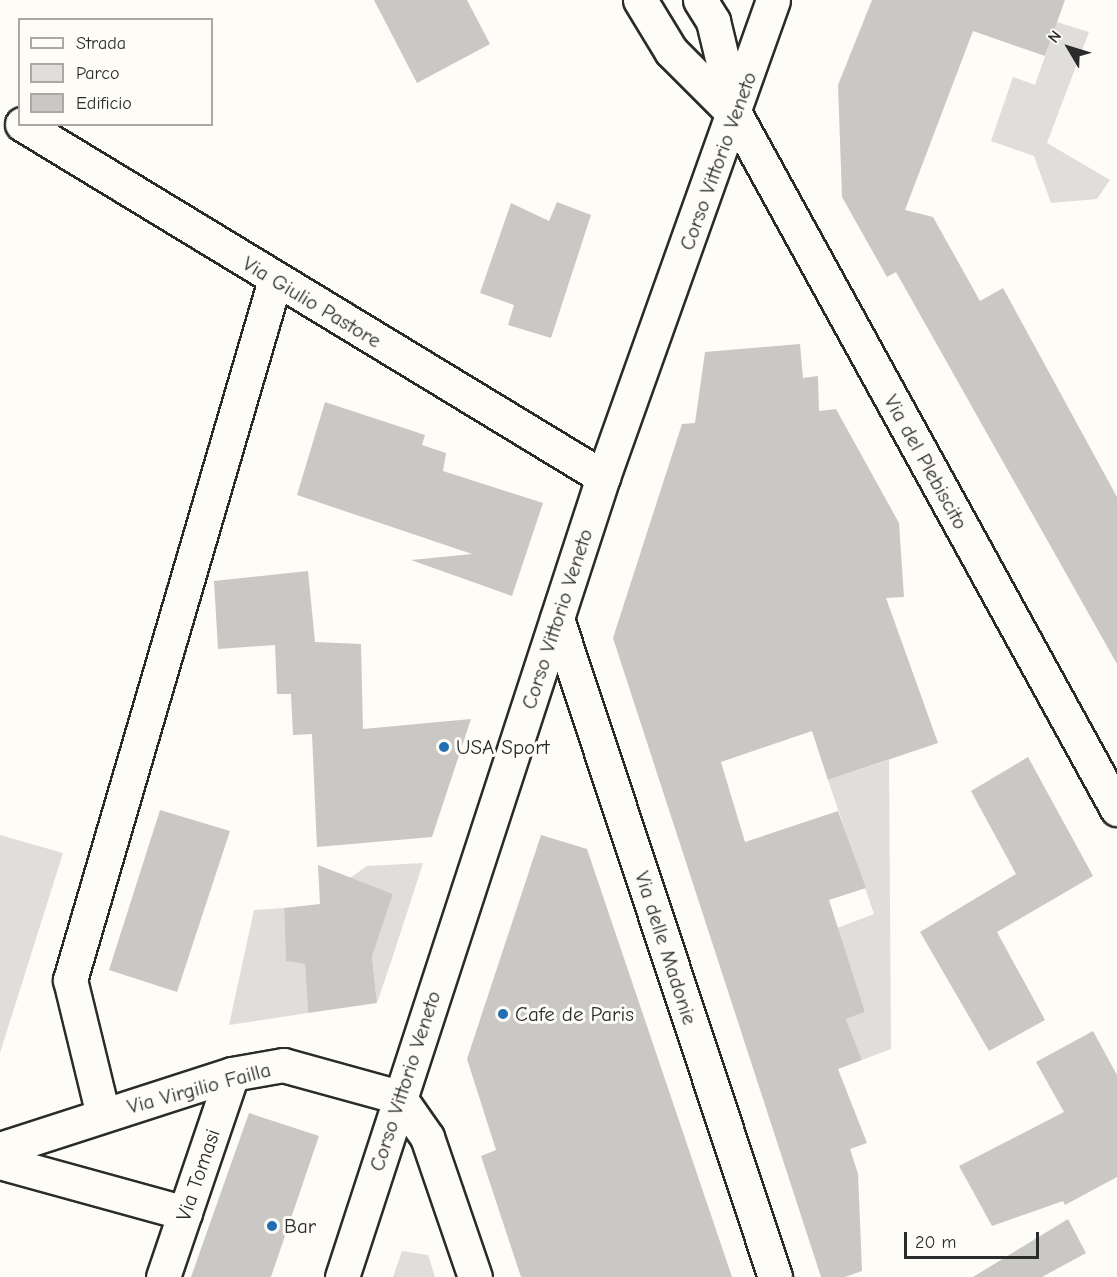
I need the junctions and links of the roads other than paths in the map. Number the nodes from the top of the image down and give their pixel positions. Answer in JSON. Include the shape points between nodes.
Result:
{"nodes":[{"id":1,"x":640,"y":0,"type":"edge"},
{"id":2,"x":700,"y":0,"type":"edge"},
{"id":3,"x":773,"y":0,"type":"edge"},
{"id":4,"x":0,"y":111,"type":"edge"},
{"id":5,"x":736,"y":116,"type":"junction"},
{"id":6,"x":18,"y":122,"type":"edge"},
{"id":7,"x":24,"y":126,"type":"edge"},
{"id":8,"x":275,"y":280,"type":"junction"},
{"id":9,"x":603,"y":477,"type":"junction"},
{"id":10,"x":557,"y":619,"type":"junction"},
{"id":11,"x":1117,"y":809,"type":"edge"},
{"id":12,"x":232,"y":1074,"type":"junction"},
{"id":13,"x":399,"y":1097,"type":"junction"},
{"id":14,"x":103,"y":1114,"type":"junction"},
{"id":15,"x":0,"y":1149,"type":"edge"},
{"id":16,"x":0,"y":1162,"type":"edge"},
{"id":17,"x":185,"y":1213,"type":"junction"},
{"id":18,"x":163,"y":1277,"type":"edge"},
{"id":19,"x":342,"y":1277,"type":"edge"},
{"id":20,"x":475,"y":1277,"type":"edge"},
{"id":21,"x":775,"y":1277,"type":"edge"}],
"edges":[{"from":1,"to":5,"type":"street","via":[[671,51]]},
{"from":2,"to":5,"type":"street","via":[[713,21]]},
{"from":3,"to":5,"type":"street","name":"Corso Vittorio Veneto"},
{"from":4,"to":6,"type":"street","name":"Via Giulio Pastore"},
{"from":5,"to":9,"type":"street","name":"Corso Vittorio Veneto"},
{"from":5,"to":11,"type":"street","name":"Via del Plebiscito"},
{"from":7,"to":8,"type":"street","name":"Via Giulio Pastore"},
{"from":8,"to":9,"type":"street","name":"Via Giulio Pastore"},
{"from":8,"to":14,"type":"street","via":[[70,980]]},
{"from":9,"to":10,"type":"street","name":"Corso Vittorio Veneto"},
{"from":10,"to":13,"type":"street","name":"Corso Vittorio Veneto"},
{"from":10,"to":21,"type":"street","name":"Via delle Madonie"},
{"from":12,"to":13,"type":"street","name":"Via Virgilio Failla","via":[[283,1065]]},
{"from":12,"to":14,"type":"street","name":"Via Virgilio Failla"},
{"from":12,"to":17,"type":"street","name":"Via Tomasi"},
{"from":13,"to":19,"type":"street","name":"Corso Vittorio Veneto"},
{"from":13,"to":20,"type":"street","via":[[427,1137]]},
{"from":14,"to":15,"type":"street","name":"Via Virgilio Failla"},
{"from":16,"to":17,"type":"street"},
{"from":17,"to":18,"type":"street","name":"Via Tomasi"}]}
